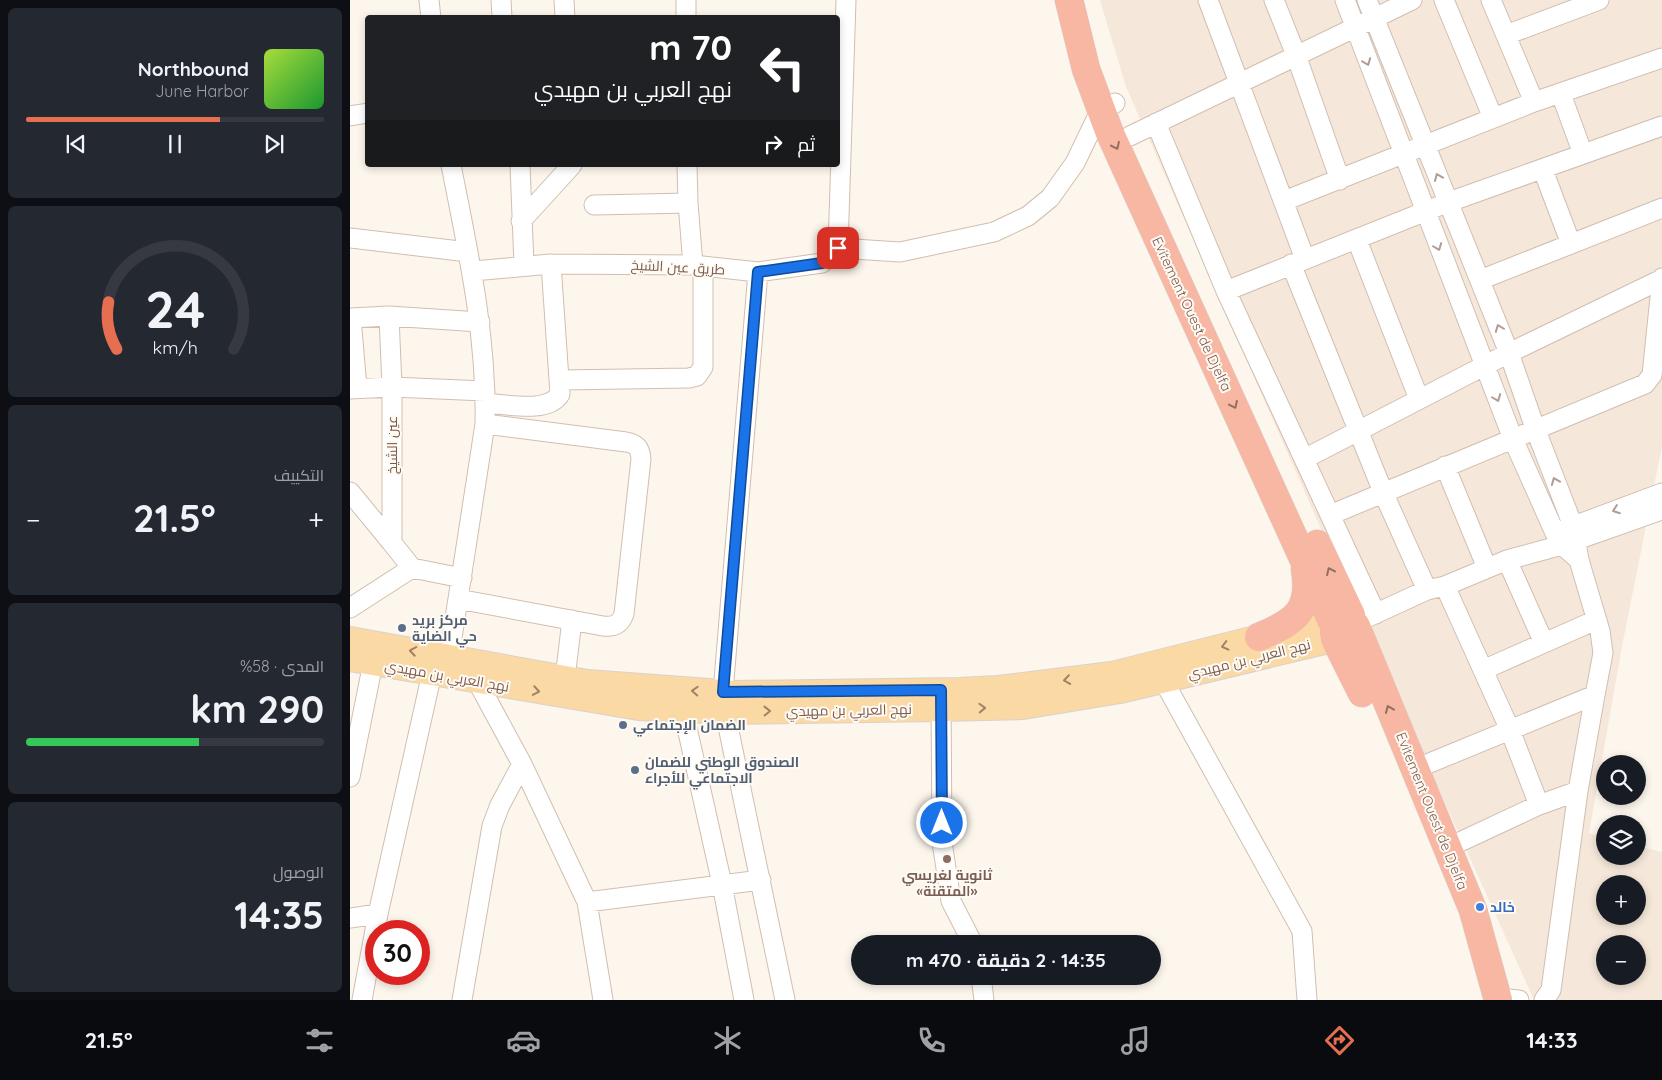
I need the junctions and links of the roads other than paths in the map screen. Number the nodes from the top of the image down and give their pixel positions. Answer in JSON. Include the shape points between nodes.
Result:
{"nodes":[{"id":1,"x":430,"y":0,"type":"edge"},
{"id":2,"x":501,"y":0,"type":"edge"},
{"id":3,"x":564,"y":0,"type":"edge"},
{"id":4,"x":686,"y":0,"type":"edge"},
{"id":5,"x":846,"y":0,"type":"edge"},
{"id":6,"x":1069,"y":0,"type":"edge"},
{"id":7,"x":1081,"y":0,"type":"edge"},
{"id":8,"x":1208,"y":0,"type":"edge"},
{"id":9,"x":1274,"y":0,"type":"edge"},
{"id":10,"x":1344,"y":0,"type":"edge"},
{"id":11,"x":1368,"y":0,"type":"edge"},
{"id":12,"x":1412,"y":0,"type":"edge"},
{"id":13,"x":1444,"y":0,"type":"edge"},
{"id":14,"x":1491,"y":0,"type":"edge"},
{"id":15,"x":1599,"y":0,"type":"edge"},
{"id":16,"x":431,"y":15,"type":"edge"},
{"id":17,"x":502,"y":15,"type":"edge"},
{"id":18,"x":565,"y":15,"type":"edge"},
{"id":19,"x":686,"y":15,"type":"edge"},
{"id":20,"x":1374,"y":19,"type":"junction"},
{"id":21,"x":1354,"y":28,"type":"junction"},
{"id":22,"x":1506,"y":36,"type":"junction"},
{"id":23,"x":1296,"y":55,"type":"junction"},
{"id":24,"x":1662,"y":58,"type":"edge"},
{"id":25,"x":1240,"y":82,"type":"junction"},
{"id":26,"x":1561,"y":94,"type":"junction"},
{"id":27,"x":1534,"y":102,"type":"junction"},
{"id":28,"x":1108,"y":107,"type":"junction"},
{"id":29,"x":365,"y":114,"type":"edge"},
{"id":30,"x":350,"y":116,"type":"edge"},
{"id":31,"x":1493,"y":118,"type":"junction"},
{"id":32,"x":1156,"y":123,"type":"junction"},
{"id":33,"x":1662,"y":126,"type":"edge"},
{"id":34,"x":1130,"y":136,"type":"junction"},
{"id":35,"x":1425,"y":145,"type":"junction"},
{"id":36,"x":1403,"y":154,"type":"junction"},
{"id":37,"x":1583,"y":154,"type":"junction"},
{"id":38,"x":451,"y":167,"type":"edge"},
{"id":39,"x":520,"y":167,"type":"edge"},
{"id":40,"x":570,"y":167,"type":"edge"},
{"id":41,"x":687,"y":167,"type":"edge"},
{"id":42,"x":1543,"y":170,"type":"junction"},
{"id":43,"x":1340,"y":180,"type":"junction"},
{"id":44,"x":1284,"y":201,"type":"junction"},
{"id":45,"x":1449,"y":202,"type":"junction"},
{"id":46,"x":688,"y":203,"type":"junction"},
{"id":47,"x":594,"y":204,"type":"dead end"},
{"id":48,"x":1662,"y":208,"type":"edge"},
{"id":49,"x":1425,"y":214,"type":"junction"},
{"id":50,"x":522,"y":221,"type":"junction"},
{"id":51,"x":350,"y":238,"type":"edge"},
{"id":52,"x":1357,"y":240,"type":"junction"},
{"id":53,"x":1571,"y":244,"type":"junction"},
{"id":54,"x":838,"y":248,"type":"junction"},
{"id":55,"x":468,"y":252,"type":"junction"},
{"id":56,"x":1298,"y":262,"type":"junction"},
{"id":57,"x":551,"y":264,"type":"junction"},
{"id":58,"x":524,"y":265,"type":"junction"},
{"id":59,"x":698,"y":265,"type":"junction"},
{"id":60,"x":473,"y":271,"type":"junction"},
{"id":61,"x":758,"y":272,"type":"junction"},
{"id":62,"x":1662,"y":278,"type":"edge"},
{"id":63,"x":1480,"y":280,"type":"junction"},
{"id":64,"x":1226,"y":291,"type":"junction"},
{"id":65,"x":389,"y":316,"type":"junction"},
{"id":66,"x":351,"y":318,"type":"edge"},
{"id":67,"x":480,"y":322,"type":"junction"},
{"id":68,"x":1509,"y":354,"type":"junction"},
{"id":69,"x":1484,"y":367,"type":"junction"},
{"id":70,"x":561,"y":380,"type":"junction"},
{"id":71,"x":392,"y":387,"type":"junction"},
{"id":72,"x":354,"y":388,"type":"edge"},
{"id":73,"x":485,"y":397,"type":"junction"},
{"id":74,"x":1419,"y":400,"type":"junction"},
{"id":75,"x":485,"y":424,"type":"junction"},
{"id":76,"x":1535,"y":428,"type":"junction"},
{"id":77,"x":1359,"y":431,"type":"junction"},
{"id":78,"x":1513,"y":438,"type":"junction"},
{"id":79,"x":1304,"y":460,"type":"junction"},
{"id":80,"x":1446,"y":466,"type":"junction"},
{"id":81,"x":350,"y":492,"type":"edge"},
{"id":82,"x":1382,"y":492,"type":"junction"},
{"id":83,"x":1662,"y":493,"type":"edge"},
{"id":84,"x":1662,"y":510,"type":"edge"},
{"id":85,"x":1330,"y":515,"type":"junction"},
{"id":86,"x":1567,"y":536,"type":"junction"},
{"id":87,"x":392,"y":543,"type":"junction"},
{"id":88,"x":1304,"y":557,"type":"junction"},
{"id":89,"x":1507,"y":560,"type":"junction"},
{"id":90,"x":412,"y":568,"type":"junction"},
{"id":91,"x":1487,"y":568,"type":"junction"},
{"id":92,"x":462,"y":578,"type":"junction"},
{"id":93,"x":1445,"y":586,"type":"junction"},
{"id":94,"x":1427,"y":590,"type":"junction"},
{"id":95,"x":458,"y":600,"type":"junction"},
{"id":96,"x":350,"y":608,"type":"edge"},
{"id":97,"x":572,"y":620,"type":"junction"},
{"id":98,"x":1596,"y":620,"type":"junction"},
{"id":99,"x":1345,"y":624,"type":"junction"},
{"id":100,"x":1259,"y":637,"type":"junction"},
{"id":101,"x":350,"y":639,"type":"edge"},
{"id":102,"x":1544,"y":643,"type":"junction"},
{"id":103,"x":350,"y":659,"type":"edge"},
{"id":104,"x":373,"y":663,"type":"junction"},
{"id":105,"x":442,"y":668,"type":"junction"},
{"id":106,"x":1483,"y":670,"type":"junction"},
{"id":107,"x":477,"y":672,"type":"junction"},
{"id":108,"x":1158,"y":672,"type":"junction"},
{"id":109,"x":565,"y":678,"type":"junction"},
{"id":110,"x":1595,"y":695,"type":"junction"},
{"id":111,"x":941,"y":700,"type":"junction"},
{"id":112,"x":724,"y":702,"type":"junction"},
{"id":113,"x":683,"y":710,"type":"junction"},
{"id":114,"x":1510,"y":730,"type":"junction"},
{"id":115,"x":522,"y":764,"type":"junction"},
{"id":116,"x":1415,"y":769,"type":"junction"},
{"id":117,"x":350,"y":777,"type":"edge"},
{"id":118,"x":1578,"y":791,"type":"junction"},
{"id":119,"x":1539,"y":805,"type":"junction"},
{"id":120,"x":1447,"y":848,"type":"junction"},
{"id":121,"x":761,"y":880,"type":"junction"},
{"id":122,"x":722,"y":884,"type":"junction"},
{"id":123,"x":587,"y":902,"type":"junction"},
{"id":124,"x":378,"y":914,"type":"junction"},
{"id":125,"x":350,"y":918,"type":"edge"},
{"id":126,"x":968,"y":935,"type":"edge"},
{"id":127,"x":982,"y":985,"type":"edge"},
{"id":128,"x":362,"y":1000,"type":"edge"},
{"id":129,"x":462,"y":1000,"type":"edge"},
{"id":130,"x":603,"y":1000,"type":"edge"},
{"id":131,"x":744,"y":1000,"type":"edge"},
{"id":132,"x":785,"y":1000,"type":"edge"},
{"id":133,"x":984,"y":1000,"type":"edge"},
{"id":134,"x":1307,"y":1000,"type":"edge"},
{"id":135,"x":1498,"y":1000,"type":"edge"},
{"id":136,"x":1544,"y":1000,"type":"edge"}],
"edges":[{"from":1,"to":16,"type":"street"},
{"from":2,"to":17,"type":"street"},
{"from":3,"to":18,"type":"street"},
{"from":4,"to":19,"type":"street"},
{"from":5,"to":54,"type":"street"},
{"from":6,"to":28,"type":"highway","name":"Evitement Ouest de Djelfa","via":[[1086,69]]},
{"from":7,"to":28,"type":"highway","name":"Evitement Ouest de Djelfa"},
{"from":8,"to":25,"type":"street"},
{"from":9,"to":23,"type":"street"},
{"from":10,"to":21,"type":"street"},
{"from":11,"to":20,"type":"street"},
{"from":12,"to":20,"type":"street"},
{"from":13,"to":31,"type":"street"},
{"from":14,"to":22,"type":"street"},
{"from":15,"to":22,"type":"street"},
{"from":20,"to":21,"type":"street"},
{"from":20,"to":35,"type":"street"},
{"from":21,"to":23,"type":"street"},
{"from":21,"to":36,"type":"street","one_way":true},
{"from":22,"to":27,"type":"street"},
{"from":23,"to":25,"type":"street"},
{"from":23,"to":43,"type":"street"},
{"from":24,"to":26,"type":"street"},
{"from":25,"to":32,"type":"street"},
{"from":25,"to":44,"type":"street"},
{"from":26,"to":27,"type":"street"},
{"from":26,"to":37,"type":"street"},
{"from":27,"to":31,"type":"street"},
{"from":28,"to":34,"type":"highway","name":"Evitement Ouest de Djelfa"},
{"from":28,"to":54,"type":"street","via":[[1050,198],[1028,216],[994,232],[900,252]]},
{"from":28,"to":88,"type":"highway","name":"Evitement Ouest de Djelfa","one_way":true},
{"from":29,"to":30,"type":"street"},
{"from":31,"to":35,"type":"street"},
{"from":32,"to":34,"type":"street"},
{"from":32,"to":64,"type":"street"},
{"from":33,"to":37,"type":"street"},
{"from":99,"to":34,"type":"highway","name":"Evitement Ouest de Djelfa","one_way":true},
{"from":35,"to":36,"type":"street"},
{"from":45,"to":35,"type":"street","one_way":true},
{"from":36,"to":43,"type":"street"},
{"from":36,"to":49,"type":"street"},
{"from":37,"to":42,"type":"street"},
{"from":38,"to":55,"type":"street"},
{"from":39,"to":50,"type":"street"},
{"from":40,"to":50,"type":"street"},
{"from":41,"to":46,"type":"street"},
{"from":42,"to":45,"type":"street"},
{"from":42,"to":53,"type":"street"},
{"from":43,"to":44,"type":"street"},
{"from":44,"to":56,"type":"street"},
{"from":45,"to":49,"type":"street"},
{"from":45,"to":63,"type":"street"},
{"from":46,"to":47,"type":"street"},
{"from":46,"to":59,"type":"street"},
{"from":48,"to":53,"type":"street"},
{"from":49,"to":52,"type":"street"},
{"from":49,"to":69,"type":"street","one_way":true},
{"from":50,"to":58,"type":"street"},
{"from":51,"to":55,"type":"street"},
{"from":52,"to":56,"type":"street"},
{"from":52,"to":74,"type":"street"},
{"from":53,"to":63,"type":"street"},
{"from":54,"to":61,"type":"street","name":"طريق عين الشيخ","via":[[822,263]]},
{"from":55,"to":60,"type":"street"},
{"from":56,"to":64,"type":"street"},
{"from":56,"to":77,"type":"street"},
{"from":57,"to":58,"type":"street","name":"طريق عين الشيخ"},
{"from":57,"to":59,"type":"street","name":"طريق عين الشيخ"},
{"from":57,"to":70,"type":"street"},
{"from":58,"to":60,"type":"street","name":"طريق عين الشيخ"},
{"from":59,"to":61,"type":"street","name":"طريق عين الشيخ"},
{"from":59,"to":70,"type":"street","via":[[703,367],[697,376]]},
{"from":60,"to":67,"type":"street"},
{"from":61,"to":112,"type":"street"},
{"from":62,"to":68,"type":"street"},
{"from":62,"to":76,"type":"street","via":[[1650,380]]},
{"from":68,"to":63,"type":"street","one_way":true},
{"from":64,"to":79,"type":"street"},
{"from":65,"to":66,"type":"street"},
{"from":65,"to":67,"type":"street"},
{"from":65,"to":71,"type":"street","name":"عين الشيخ"},
{"from":66,"to":72,"type":"street"},
{"from":67,"to":73,"type":"street"},
{"from":68,"to":69,"type":"street"},
{"from":68,"to":76,"type":"street"},
{"from":69,"to":74,"type":"street"},
{"from":69,"to":78,"type":"street","one_way":true},
{"from":70,"to":73,"type":"street","via":[[560,394],[550,404],[542,406]]},
{"from":71,"to":72,"type":"street"},
{"from":71,"to":73,"type":"street"},
{"from":71,"to":87,"type":"street","name":"عين الشيخ"},
{"from":73,"to":75,"type":"street"},
{"from":74,"to":77,"type":"street"},
{"from":75,"to":92,"type":"street"},
{"from":75,"to":97,"type":"street","via":[[626,442],[640,450],[622,620],[614,626]]},
{"from":76,"to":78,"type":"street"},
{"from":86,"to":76,"type":"street","one_way":true},
{"from":77,"to":79,"type":"street"},
{"from":77,"to":82,"type":"street"},
{"from":78,"to":80,"type":"street"},
{"from":78,"to":86,"type":"street"},
{"from":79,"to":85,"type":"street"},
{"from":80,"to":82,"type":"street"},
{"from":80,"to":91,"type":"street"},
{"from":81,"to":87,"type":"street"},
{"from":82,"to":85,"type":"street"},
{"from":82,"to":94,"type":"street"},
{"from":83,"to":86,"type":"street","one_way":true},
{"from":84,"to":86,"type":"street"},
{"from":85,"to":99,"type":"street"},
{"from":86,"to":89,"type":"street"},
{"from":86,"to":98,"type":"street","via":[[1579,560]]},
{"from":87,"to":90,"type":"street"},
{"from":88,"to":99,"type":"highway","name":"Evitement Ouest de Djelfa"},
{"from":88,"to":100,"type":"highway","via":[[1308,594],[1301,612],[1283,627]]},
{"from":89,"to":91,"type":"street"},
{"from":89,"to":102,"type":"street"},
{"from":90,"to":92,"type":"street"},
{"from":90,"to":96,"type":"street"},
{"from":91,"to":93,"type":"street"},
{"from":92,"to":95,"type":"street"},
{"from":93,"to":94,"type":"street"},
{"from":93,"to":106,"type":"street"},
{"from":94,"to":99,"type":"street"},
{"from":95,"to":97,"type":"street"},
{"from":95,"to":105,"type":"street"},
{"from":97,"to":109,"type":"street"},
{"from":98,"to":102,"type":"street"},
{"from":98,"to":110,"type":"street","via":[[1603,653]]},
{"from":99,"to":100,"type":"main road","name":"نهج العربي بن مهيدي"},
{"from":99,"to":108,"type":"main road","name":"نهج العربي بن مهيدي"},
{"from":116,"to":99,"type":"highway","name":"Evitement Ouest de Djelfa","one_way":true},
{"from":99,"to":135,"type":"highway","name":"Evitement Ouest de Djelfa","via":[[1347,660],[1435,857],[1456,917]]},
{"from":100,"to":108,"type":"main road","name":"نهج العربي بن مهيدي","one_way":true},
{"from":105,"to":101,"type":"main road","name":"نهج العربي بن مهيدي","one_way":true},
{"from":102,"to":106,"type":"street"},
{"from":103,"to":104,"type":"main road","name":"نهج العربي بن مهيدي"},
{"from":104,"to":105,"type":"main road","name":"نهج العربي بن مهيدي"},
{"from":104,"to":117,"type":"street"},
{"from":105,"to":107,"type":"main road","name":"نهج العربي بن مهيدي"},
{"from":105,"to":124,"type":"street"},
{"from":106,"to":114,"type":"street"},
{"from":107,"to":109,"type":"main road","name":"نهج العربي بن مهيدي"},
{"from":107,"to":113,"type":"main road","name":"نهج العربي بن مهيدي","one_way":true,"via":[[640,708]]},
{"from":107,"to":115,"type":"street"},
{"from":108,"to":111,"type":"main road","name":"نهج العربي بن مهيدي","via":[[1120,691],[1023,707]]},
{"from":108,"to":134,"type":"street","via":[[1302,931]]},
{"from":112,"to":109,"type":"main road","name":"نهج العربي بن مهيدي","one_way":true},
{"from":110,"to":114,"type":"street"},
{"from":110,"to":118,"type":"street"},
{"from":111,"to":112,"type":"main road","name":"نهج العربي بن مهيدي"},
{"from":111,"to":126,"type":"street","via":[[942,842],[951,900]]},
{"from":112,"to":113,"type":"main road","name":"نهج العربي بن مهيدي"},
{"from":112,"to":121,"type":"street"},
{"from":113,"to":122,"type":"street"},
{"from":114,"to":116,"type":"street"},
{"from":114,"to":119,"type":"street"},
{"from":115,"to":123,"type":"street"},
{"from":115,"to":129,"type":"street","via":[[492,826]]},
{"from":116,"to":120,"type":"highway","name":"Evitement Ouest de Djelfa"},
{"from":118,"to":119,"type":"street"},
{"from":118,"to":136,"type":"street","via":[[1551,990]]},
{"from":119,"to":120,"type":"street"},
{"from":120,"to":135,"type":"highway","name":"Evitement Ouest de Djelfa","via":[[1473,910]]},
{"from":121,"to":122,"type":"street"},
{"from":121,"to":132,"type":"street"},
{"from":122,"to":123,"type":"street"},
{"from":122,"to":131,"type":"street"},
{"from":123,"to":130,"type":"street"},
{"from":124,"to":125,"type":"street"},
{"from":124,"to":128,"type":"street"},
{"from":127,"to":133,"type":"street"}]}
